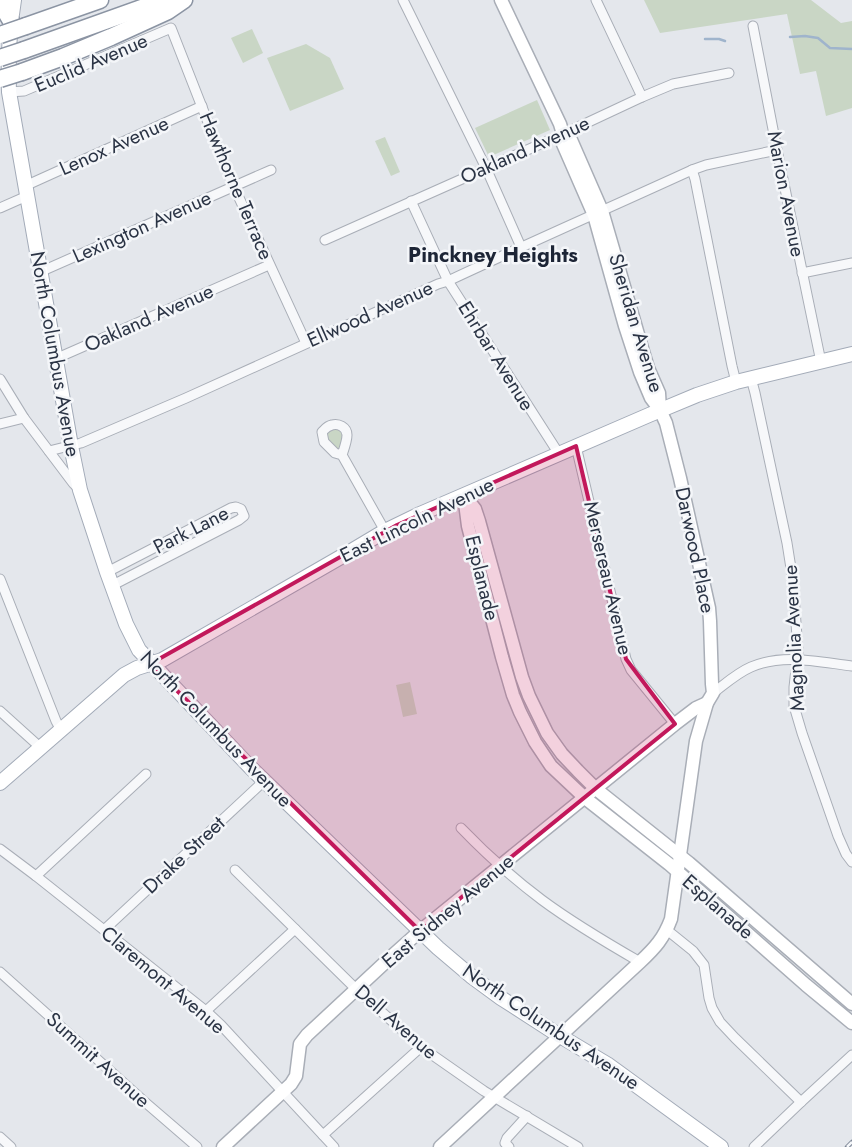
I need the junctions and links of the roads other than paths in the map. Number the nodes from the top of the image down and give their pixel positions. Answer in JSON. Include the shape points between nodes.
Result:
{"nodes":[{"id":1,"x":14,"y":0,"type":"edge"},
{"id":2,"x":100,"y":0,"type":"edge"},
{"id":3,"x":164,"y":0,"type":"edge"},
{"id":4,"x":184,"y":0,"type":"edge"},
{"id":5,"x":403,"y":0,"type":"edge"},
{"id":6,"x":501,"y":0,"type":"edge"},
{"id":7,"x":596,"y":0,"type":"edge"},
{"id":8,"x":0,"y":2,"type":"edge"},
{"id":9,"x":18,"y":24,"type":"junction"},
{"id":10,"x":753,"y":26,"type":"dead end"},
{"id":11,"x":171,"y":28,"type":"joint"},
{"id":12,"x":0,"y":35,"type":"edge"},
{"id":13,"x":0,"y":58,"type":"edge"},
{"id":14,"x":729,"y":72,"type":"dead end"},
{"id":15,"x":3,"y":88,"type":"edge"},
{"id":16,"x":642,"y":97,"type":"junction"},
{"id":17,"x":202,"y":106,"type":"junction"},
{"id":18,"x":563,"y":134,"type":"junction"},
{"id":19,"x":777,"y":150,"type":"junction"},
{"id":20,"x":486,"y":168,"type":"junction"},
{"id":21,"x":271,"y":170,"type":"dead end"},
{"id":22,"x":692,"y":170,"type":"junction"},
{"id":23,"x":234,"y":187,"type":"junction"},
{"id":24,"x":26,"y":191,"type":"junction"},
{"id":25,"x":411,"y":201,"type":"junction"},
{"id":26,"x":0,"y":208,"type":"edge"},
{"id":27,"x":598,"y":213,"type":"junction"},
{"id":28,"x":325,"y":240,"type":"dead end"},
{"id":29,"x":521,"y":247,"type":"junction"},
{"id":30,"x":852,"y":263,"type":"edge"},
{"id":31,"x":270,"y":265,"type":"junction"},
{"id":32,"x":40,"y":272,"type":"junction"},
{"id":33,"x":802,"y":273,"type":"junction"},
{"id":34,"x":448,"y":281,"type":"junction"},
{"id":35,"x":306,"y":343,"type":"junction"},
{"id":36,"x":852,"y":354,"type":"edge"},
{"id":37,"x":55,"y":359,"type":"junction"},
{"id":38,"x":821,"y":362,"type":"junction"},
{"id":39,"x":751,"y":378,"type":"junction"},
{"id":40,"x":0,"y":379,"type":"edge"},
{"id":41,"x":736,"y":382,"type":"junction"},
{"id":42,"x":660,"y":410,"type":"junction"},
{"id":43,"x":24,"y":418,"type":"junction"},
{"id":44,"x":0,"y":424,"type":"edge"},
{"id":45,"x":71,"y":446,"type":"junction"},
{"id":46,"x":576,"y":446,"type":"junction"},
{"id":47,"x":49,"y":451,"type":"junction"},
{"id":48,"x":559,"y":454,"type":"junction"},
{"id":49,"x":342,"y":455,"type":"dead end"},
{"id":50,"x":80,"y":490,"type":"junction"},
{"id":51,"x":464,"y":495,"type":"junction"},
{"id":52,"x":385,"y":531,"type":"junction"},
{"id":53,"x":106,"y":572,"type":"junction"},
{"id":54,"x":0,"y":579,"type":"edge"},
{"id":55,"x":112,"y":586,"type":"junction"},
{"id":56,"x":798,"y":660,"type":"junction"},
{"id":57,"x":150,"y":664,"type":"junction"},
{"id":58,"x":852,"y":666,"type":"edge"},
{"id":59,"x":710,"y":698,"type":"junction"},
{"id":60,"x":0,"y":711,"type":"edge"},
{"id":61,"x":675,"y":724,"type":"junction"},
{"id":62,"x":61,"y":730,"type":"junction"},
{"id":63,"x":696,"y":741,"type":"junction"},
{"id":64,"x":41,"y":748,"type":"junction"},
{"id":65,"x":146,"y":774,"type":"dead end"},
{"id":66,"x":264,"y":780,"type":"junction"},
{"id":67,"x":0,"y":783,"type":"edge"},
{"id":68,"x":596,"y":789,"type":"junction"},
{"id":69,"x":584,"y":798,"type":"junction"},
{"id":70,"x":461,"y":828,"type":"dead end"},
{"id":71,"x":0,"y":849,"type":"edge"},
{"id":72,"x":680,"y":857,"type":"junction"},
{"id":73,"x":852,"y":862,"type":"edge"},
{"id":74,"x":501,"y":866,"type":"junction"},
{"id":75,"x":235,"y":870,"type":"dead end"},
{"id":76,"x":678,"y":872,"type":"junction"},
{"id":77,"x":36,"y":876,"type":"junction"},
{"id":78,"x":295,"y":928,"type":"junction"},
{"id":79,"x":104,"y":930,"type":"junction"},
{"id":80,"x":667,"y":930,"type":"junction"},
{"id":81,"x":420,"y":931,"type":"junction"},
{"id":82,"x":640,"y":962,"type":"junction"},
{"id":83,"x":0,"y":972,"type":"edge"},
{"id":84,"x":356,"y":989,"type":"junction"},
{"id":85,"x":852,"y":1004,"type":"edge"},
{"id":86,"x":206,"y":1011,"type":"junction"},
{"id":87,"x":852,"y":1023,"type":"edge"},
{"id":88,"x":560,"y":1036,"type":"junction"},
{"id":89,"x":421,"y":1047,"type":"junction"},
{"id":90,"x":852,"y":1055,"type":"edge"},
{"id":91,"x":283,"y":1093,"type":"junction"},
{"id":92,"x":494,"y":1097,"type":"junction"},
{"id":93,"x":801,"y":1102,"type":"junction"},
{"id":94,"x":527,"y":1116,"type":"junction"},
{"id":95,"x":323,"y":1135,"type":"junction"},
{"id":96,"x":0,"y":1138,"type":"edge"},
{"id":97,"x":11,"y":1147,"type":"edge"},
{"id":98,"x":197,"y":1147,"type":"edge"},
{"id":99,"x":223,"y":1147,"type":"edge"},
{"id":100,"x":334,"y":1147,"type":"edge"},
{"id":101,"x":440,"y":1147,"type":"edge"},
{"id":102,"x":510,"y":1147,"type":"edge"},
{"id":103,"x":578,"y":1147,"type":"edge"},
{"id":104,"x":721,"y":1147,"type":"edge"},
{"id":105,"x":754,"y":1147,"type":"edge"}],
"edges":[{"from":1,"to":9,"type":"main road","name":"North Columbus Avenue"},
{"from":2,"to":9,"type":"highway"},
{"from":3,"to":13,"type":"highway","bridge":true},
{"from":4,"to":15,"type":"highway","bridge":true,"via":[[168,11],[111,37],[22,72]]},
{"from":5,"to":20,"type":"street"},
{"from":6,"to":18,"type":"street","name":"Sheridan Avenue"},
{"from":7,"to":16,"type":"street"},
{"from":8,"to":9,"type":"highway"},
{"from":9,"to":12,"type":"highway","bridge":true},
{"from":9,"to":15,"type":"main road","name":"North Columbus Avenue"},
{"from":10,"to":19,"type":"street","name":"Marion Avenue"},
{"from":11,"to":15,"type":"street","name":"Euclid Avenue","via":[[24,91]]},
{"from":11,"to":17,"type":"street","name":"Hawthorne Terrace"},
{"from":14,"to":16,"type":"street","name":"Oakland Avenue","via":[[673,84]]},
{"from":15,"to":24,"type":"main road","name":"North Columbus Avenue"},
{"from":16,"to":18,"type":"street","name":"Oakland Avenue"},
{"from":17,"to":23,"type":"street","name":"Hawthorne Terrace"},
{"from":17,"to":24,"type":"street","name":"Lenox Avenue"},
{"from":18,"to":20,"type":"street","name":"Oakland Avenue"},
{"from":18,"to":27,"type":"street","name":"Sheridan Avenue","via":[[563,144]]},
{"from":19,"to":22,"type":"street","name":"Ellwood Avenue"},
{"from":19,"to":33,"type":"street","name":"Marion Avenue"},
{"from":20,"to":25,"type":"street","name":"Oakland Avenue"},
{"from":20,"to":29,"type":"street"},
{"from":21,"to":23,"type":"street","name":"Lexington Avenue"},
{"from":22,"to":27,"type":"street","name":"Ellwood Avenue"},
{"from":22,"to":41,"type":"street"},
{"from":23,"to":31,"type":"street","name":"Hawthorne Terrace"},
{"from":23,"to":32,"type":"street","name":"Lexington Avenue"},
{"from":24,"to":26,"type":"street","name":"Lenox Avenue"},
{"from":24,"to":32,"type":"main road","name":"North Columbus Avenue"},
{"from":25,"to":28,"type":"street","name":"Oakland Avenue"},
{"from":25,"to":34,"type":"street","name":"Ehrbar Avenue"},
{"from":27,"to":29,"type":"street","name":"Ellwood Avenue"},
{"from":27,"to":42,"type":"street","name":"Sheridan Avenue","via":[[640,372]]},
{"from":29,"to":34,"type":"street","name":"Ellwood Avenue"},
{"from":30,"to":33,"type":"street"},
{"from":31,"to":35,"type":"street","name":"Hawthorne Terrace"},
{"from":31,"to":37,"type":"street","name":"Oakland Avenue"},
{"from":32,"to":37,"type":"main road","name":"North Columbus Avenue"},
{"from":33,"to":38,"type":"street","name":"Marion Avenue"},
{"from":34,"to":35,"type":"street","name":"Ellwood Avenue"},
{"from":34,"to":48,"type":"street","name":"Ehrbar Avenue"},
{"from":35,"to":45,"type":"street","name":"Ellwood Avenue"},
{"from":36,"to":38,"type":"main road","name":"East Lincoln Avenue"},
{"from":37,"to":45,"type":"main road","name":"North Columbus Avenue"},
{"from":38,"to":39,"type":"main road","name":"East Lincoln Avenue"},
{"from":39,"to":41,"type":"main road","name":"East Lincoln Avenue"},
{"from":39,"to":56,"type":"street","name":"Magnolia Avenue","via":[[787,543]]},
{"from":40,"to":43,"type":"street"},
{"from":41,"to":42,"type":"main road","name":"East Lincoln Avenue"},
{"from":42,"to":46,"type":"main road","name":"East Lincoln Avenue"},
{"from":42,"to":59,"type":"street","name":"Darwood Place","via":[[680,478],[709,608]]},
{"from":43,"to":44,"type":"street"},
{"from":43,"to":47,"type":"street"},
{"from":45,"to":47,"type":"street","name":"Ellwood Avenue"},
{"from":45,"to":50,"type":"main road","name":"North Columbus Avenue"},
{"from":46,"to":48,"type":"main road","name":"East Lincoln Avenue"},
{"from":46,"to":61,"type":"street","name":"Mersereau Avenue","via":[[626,659],[631,670]]},
{"from":47,"to":50,"type":"street"},
{"from":48,"to":51,"type":"main road","name":"East Lincoln Avenue"},
{"from":49,"to":52,"type":"street"},
{"from":50,"to":53,"type":"main road","name":"North Columbus Avenue"},
{"from":51,"to":52,"type":"main road","name":"East Lincoln Avenue"},
{"from":51,"to":68,"type":"street","name":"Esplanade","via":[[475,509],[479,521],[529,696],[547,733],[562,754]]},
{"from":51,"to":69,"type":"street","name":"Esplanade","via":[[468,526],[516,703],[551,766]]},
{"from":52,"to":57,"type":"main road","name":"East Lincoln Avenue","via":[[170,656]]},
{"from":53,"to":55,"type":"main road","name":"North Columbus Avenue"},
{"from":53,"to":55,"type":"street","name":"Park Lane","via":[[231,508],[236,506],[243,512],[239,520]]},
{"from":54,"to":62,"type":"street"},
{"from":55,"to":57,"type":"main road","name":"North Columbus Avenue","via":[[126,624]]},
{"from":56,"to":58,"type":"street"},
{"from":56,"to":59,"type":"street","via":[[783,659],[752,667]]},
{"from":56,"to":73,"type":"street","name":"Magnolia Avenue","via":[[794,706],[838,836]]},
{"from":57,"to":62,"type":"main road","name":"East Lincoln Avenue","via":[[124,675]]},
{"from":57,"to":66,"type":"main road","name":"North Columbus Avenue"},
{"from":59,"to":61,"type":"street","name":"East Sidney Avenue"},
{"from":59,"to":63,"type":"street","name":"Darwood Place"},
{"from":60,"to":64,"type":"street"},
{"from":61,"to":63,"type":"street","via":[[684,726]]},
{"from":61,"to":68,"type":"street","name":"East Sidney Avenue"},
{"from":62,"to":64,"type":"main road","name":"East Lincoln Avenue"},
{"from":63,"to":72,"type":"street","name":"Darwood Place"},
{"from":64,"to":67,"type":"main road","name":"East Lincoln Avenue"},
{"from":65,"to":77,"type":"street"},
{"from":66,"to":79,"type":"street","name":"Drake Street"},
{"from":66,"to":81,"type":"main road","name":"North Columbus Avenue"},
{"from":68,"to":69,"type":"street","name":"East Sidney Avenue"},
{"from":68,"to":72,"type":"street","name":"Esplanade"},
{"from":69,"to":74,"type":"street","name":"East Sidney Avenue"},
{"from":69,"to":76,"type":"street","name":"Esplanade"},
{"from":70,"to":74,"type":"street"},
{"from":71,"to":77,"type":"street","name":"Claremont Avenue"},
{"from":72,"to":76,"type":"street","name":"Darwood Place"},
{"from":72,"to":85,"type":"street","name":"Esplanade"},
{"from":74,"to":81,"type":"street","name":"East Sidney Avenue"},
{"from":74,"to":82,"type":"street","via":[[550,906]]},
{"from":75,"to":78,"type":"street","name":"Dell Avenue"},
{"from":76,"to":80,"type":"street","name":"Darwood Place"},
{"from":76,"to":87,"type":"street","name":"Esplanade"},
{"from":77,"to":79,"type":"street","name":"Claremont Avenue"},
{"from":78,"to":84,"type":"street","name":"Dell Avenue"},
{"from":78,"to":86,"type":"street"},
{"from":79,"to":86,"type":"street","name":"Claremont Avenue"},
{"from":80,"to":82,"type":"street","via":[[661,941]]},
{"from":80,"to":93,"type":"street","via":[[704,964],[709,998],[720,1022]]},
{"from":81,"to":84,"type":"street","name":"East Sidney Avenue"},
{"from":81,"to":88,"type":"main road","name":"North Columbus Avenue","via":[[485,986]]},
{"from":82,"to":88,"type":"street"},
{"from":83,"to":98,"type":"street","name":"Summit Avenue"},
{"from":84,"to":89,"type":"street","name":"Dell Avenue"},
{"from":84,"to":91,"type":"street","name":"East Sidney Avenue","via":[[300,1044],[296,1076]]},
{"from":86,"to":91,"type":"street","name":"Claremont Avenue"},
{"from":88,"to":92,"type":"street"},
{"from":88,"to":104,"type":"main road","name":"North Columbus Avenue","via":[[607,1064]]},
{"from":89,"to":92,"type":"street","name":"Dell Avenue"},
{"from":89,"to":95,"type":"street"},
{"from":90,"to":93,"type":"street"},
{"from":91,"to":95,"type":"street","name":"Claremont Avenue"},
{"from":91,"to":99,"type":"street","name":"East Sidney Avenue"},
{"from":92,"to":94,"type":"street","name":"Dell Avenue"},
{"from":92,"to":101,"type":"street"},
{"from":93,"to":105,"type":"street"},
{"from":94,"to":102,"type":"street","via":[[507,1138],[506,1143]]},
{"from":94,"to":103,"type":"street","name":"Dell Avenue"},
{"from":95,"to":100,"type":"street","name":"Claremont Avenue"},
{"from":96,"to":97,"type":"street"}]}
